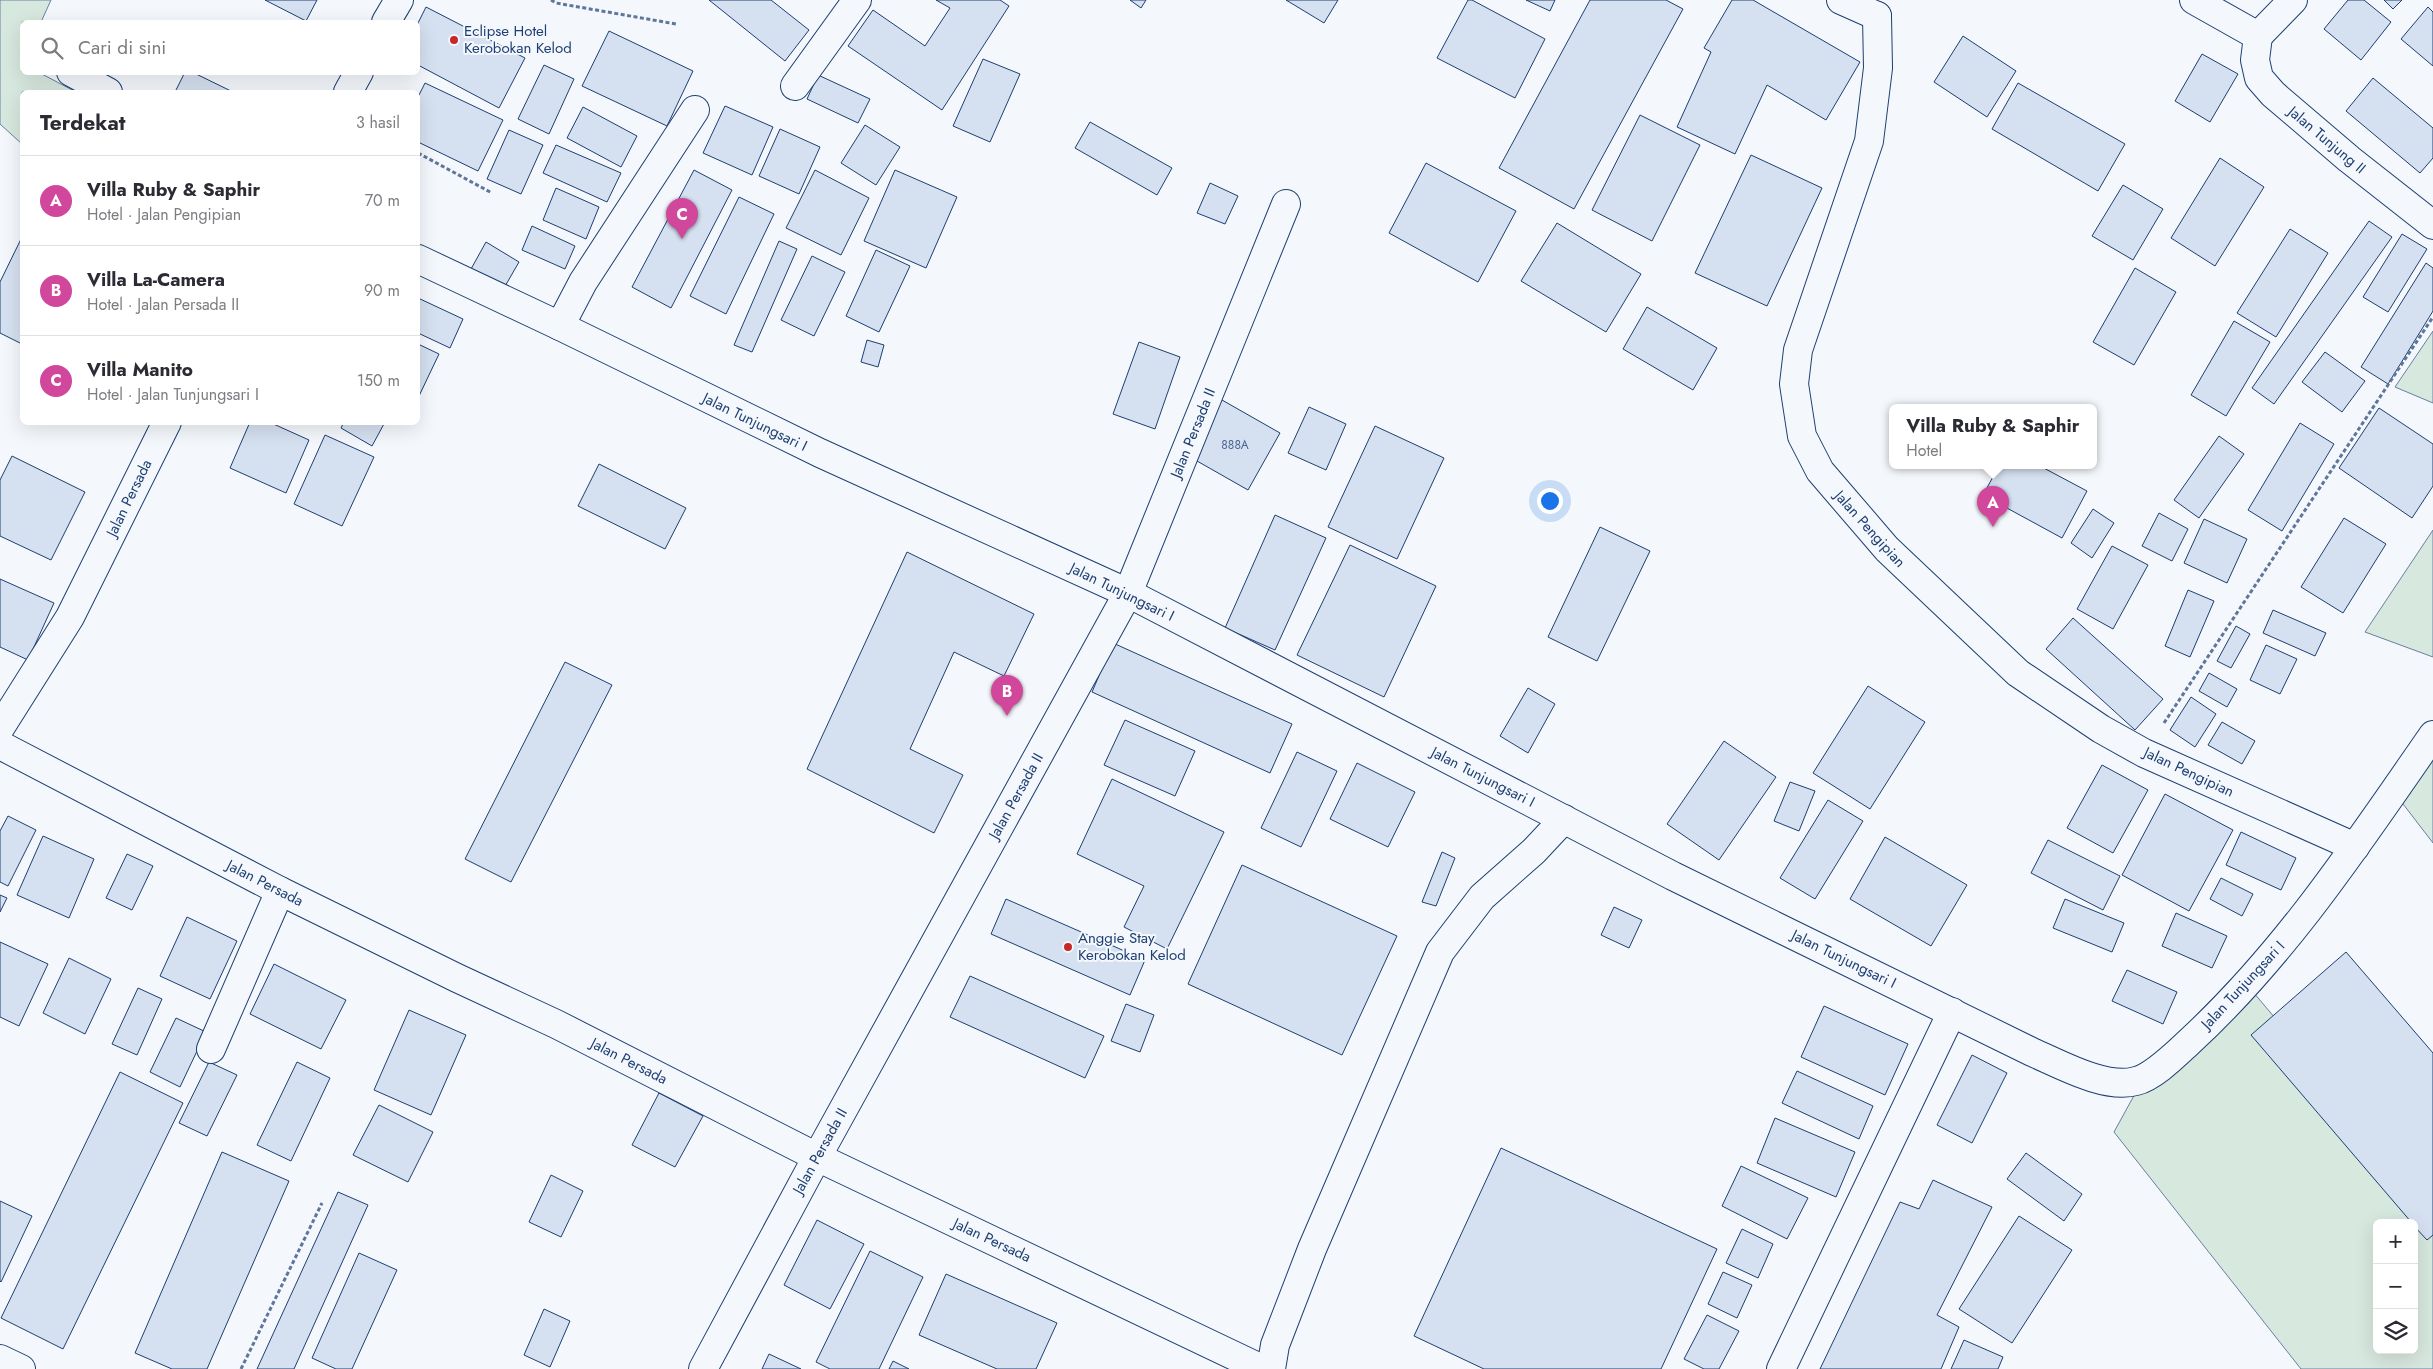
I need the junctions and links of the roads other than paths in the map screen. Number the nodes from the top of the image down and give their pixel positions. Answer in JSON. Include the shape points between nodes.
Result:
{"nodes":[{"id":1,"x":399,"y":0,"type":"edge"},
{"id":2,"x":857,"y":0,"type":"edge"},
{"id":3,"x":1841,"y":0,"type":"edge"},
{"id":4,"x":2194,"y":0,"type":"edge"},
{"id":5,"x":2293,"y":0,"type":"edge"},
{"id":6,"x":1883,"y":8,"type":"edge"},
{"id":7,"x":387,"y":20,"type":"edge"},
{"id":8,"x":2258,"y":36,"type":"junction"},
{"id":9,"x":77,"y":75,"type":"edge"},
{"id":10,"x":357,"y":75,"type":"edge"},
{"id":11,"x":795,"y":86,"type":"dead end"},
{"id":12,"x":104,"y":90,"type":"edge"},
{"id":13,"x":349,"y":90,"type":"edge"},
{"id":14,"x":695,"y":110,"type":"dead end"},
{"id":15,"x":1286,"y":204,"type":"dead end"},
{"id":16,"x":2433,"y":225,"type":"edge"},
{"id":17,"x":420,"y":260,"type":"edge"},
{"id":18,"x":560,"y":326,"type":"junction"},
{"id":19,"x":165,"y":425,"type":"edge"},
{"id":20,"x":1128,"y":593,"type":"junction"},
{"id":21,"x":0,"y":728,"type":"edge"},
{"id":22,"x":2433,"y":735,"type":"edge"},
{"id":23,"x":0,"y":744,"type":"edge"},
{"id":24,"x":1564,"y":819,"type":"junction"},
{"id":25,"x":2355,"y":847,"type":"junction"},
{"id":26,"x":280,"y":891,"type":"junction"},
{"id":27,"x":1952,"y":1012,"type":"junction"},
{"id":28,"x":211,"y":1049,"type":"dead end"},
{"id":29,"x":817,"y":1157,"type":"junction"},
{"id":30,"x":0,"y":1359,"type":"edge"},
{"id":31,"x":21,"y":1369,"type":"edge"},
{"id":32,"x":703,"y":1369,"type":"edge"},
{"id":33,"x":1262,"y":1369,"type":"edge"},
{"id":34,"x":1271,"y":1369,"type":"edge"},
{"id":35,"x":1781,"y":1369,"type":"edge"}],
"edges":[{"from":1,"to":7,"type":"street"},
{"from":2,"to":11,"type":"street"},
{"from":3,"to":6,"type":"street","name":"Jalan Pengipian"},
{"from":4,"to":8,"type":"street"},
{"from":5,"to":8,"type":"street"},
{"from":6,"to":25,"type":"street","name":"Jalan Pengipian","via":[[1869,141],[1798,350],[1794,384],[1802,436],[1820,471],[1887,549],[2018,673],[2101,728],[2144,752]]},
{"from":8,"to":16,"type":"street","name":"Jalan Tunjung II","via":[[2255,60],[2259,78],[2273,94],[2348,159]]},
{"from":9,"to":12,"type":"street"},
{"from":10,"to":13,"type":"street"},
{"from":14,"to":18,"type":"street","via":[[584,282]]},
{"from":15,"to":20,"type":"street","name":"Jalan Persada II"},
{"from":17,"to":18,"type":"street","name":"Jalan Tunjungsari I"},
{"from":18,"to":20,"type":"street","name":"Jalan Tunjungsari I","via":[[820,453]]},
{"from":19,"to":21,"type":"street","name":"Jalan Persada","via":[[70,617]]},
{"from":20,"to":24,"type":"street","name":"Jalan Tunjungsari I"},
{"from":20,"to":29,"type":"street","name":"Jalan Persada II"},
{"from":22,"to":25,"type":"street","name":"Jalan Tunjungsari I"},
{"from":23,"to":26,"type":"street","name":"Jalan Persada"},
{"from":24,"to":27,"type":"street","name":"Jalan Tunjungsari I"},
{"from":24,"to":34,"type":"street","via":[[1534,851],[1482,897],[1440,952],[1312,1249],[1275,1345]]},
{"from":25,"to":27,"type":"street","name":"Jalan Tunjungsari I","via":[[2285,940],[2204,1028],[2167,1062],[2138,1081],[2117,1084],[2074,1070]]},
{"from":26,"to":28,"type":"street"},
{"from":26,"to":29,"type":"street","name":"Jalan Persada","via":[[556,1024]]},
{"from":27,"to":35,"type":"street"},
{"from":29,"to":32,"type":"street","name":"Jalan Persada II"},
{"from":29,"to":33,"type":"street","name":"Jalan Persada"},
{"from":30,"to":31,"type":"street"}]}
